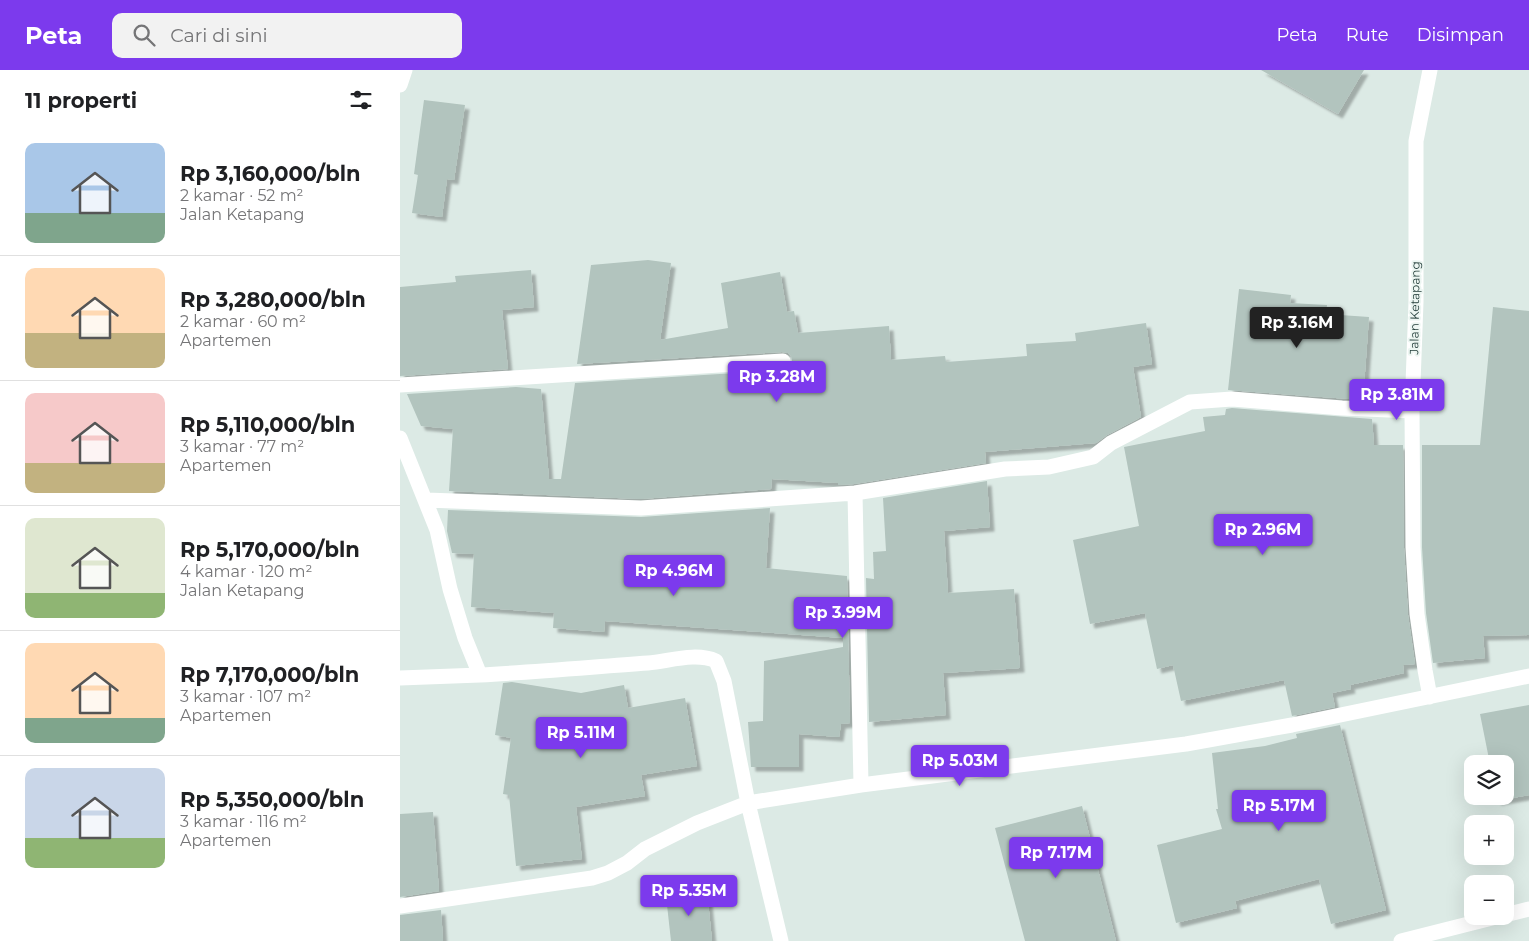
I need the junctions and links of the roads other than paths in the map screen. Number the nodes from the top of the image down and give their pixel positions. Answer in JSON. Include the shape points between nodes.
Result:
{"nodes":[{"id":1,"x":405,"y":70,"type":"edge"},
{"id":2,"x":1430,"y":70,"type":"edge"},
{"id":3,"x":400,"y":85,"type":"edge"},
{"id":4,"x":783,"y":361,"type":"dead end"},
{"id":5,"x":400,"y":385,"type":"edge"},
{"id":6,"x":1412,"y":411,"type":"junction"},
{"id":7,"x":400,"y":438,"type":"edge"},
{"id":8,"x":854,"y":493,"type":"junction"},
{"id":9,"x":426,"y":500,"type":"junction"},
{"id":10,"x":480,"y":675,"type":"junction"},
{"id":11,"x":1529,"y":676,"type":"edge"},
{"id":12,"x":400,"y":678,"type":"edge"},
{"id":13,"x":1430,"y":697,"type":"junction"},
{"id":14,"x":861,"y":785,"type":"junction"},
{"id":15,"x":748,"y":803,"type":"junction"},
{"id":16,"x":400,"y":906,"type":"edge"},
{"id":17,"x":1529,"y":909,"type":"edge"},
{"id":18,"x":1514,"y":913,"type":"edge"},
{"id":19,"x":1465,"y":925,"type":"edge"},
{"id":20,"x":781,"y":941,"type":"edge"},
{"id":21,"x":1402,"y":941,"type":"edge"}],
"edges":[{"from":1,"to":3,"type":"street"},
{"from":2,"to":6,"type":"street","name":"Jalan Ketapang","via":[[1416,141]]},
{"from":4,"to":5,"type":"street"},
{"from":6,"to":8,"type":"street","via":[[1232,399],[1190,402],[1110,443],[1093,457],[1049,467],[1004,470]]},
{"from":6,"to":13,"type":"street","name":"Jalan Ketapang","via":[[1417,614]]},
{"from":7,"to":9,"type":"street"},
{"from":8,"to":9,"type":"street","via":[[641,508]]},
{"from":8,"to":14,"type":"street"},
{"from":9,"to":10,"type":"street","via":[[465,638]]},
{"from":10,"to":12,"type":"street"},
{"from":10,"to":15,"type":"street","via":[[697,657],[716,661],[724,681]]},
{"from":11,"to":13,"type":"street"},
{"from":13,"to":14,"type":"street","via":[[1186,744]]},
{"from":14,"to":15,"type":"street"},
{"from":15,"to":16,"type":"street","via":[[697,823],[645,849],[628,863],[592,878]]},
{"from":15,"to":20,"type":"street"},
{"from":17,"to":18,"type":"street"},
{"from":19,"to":21,"type":"street"}]}
